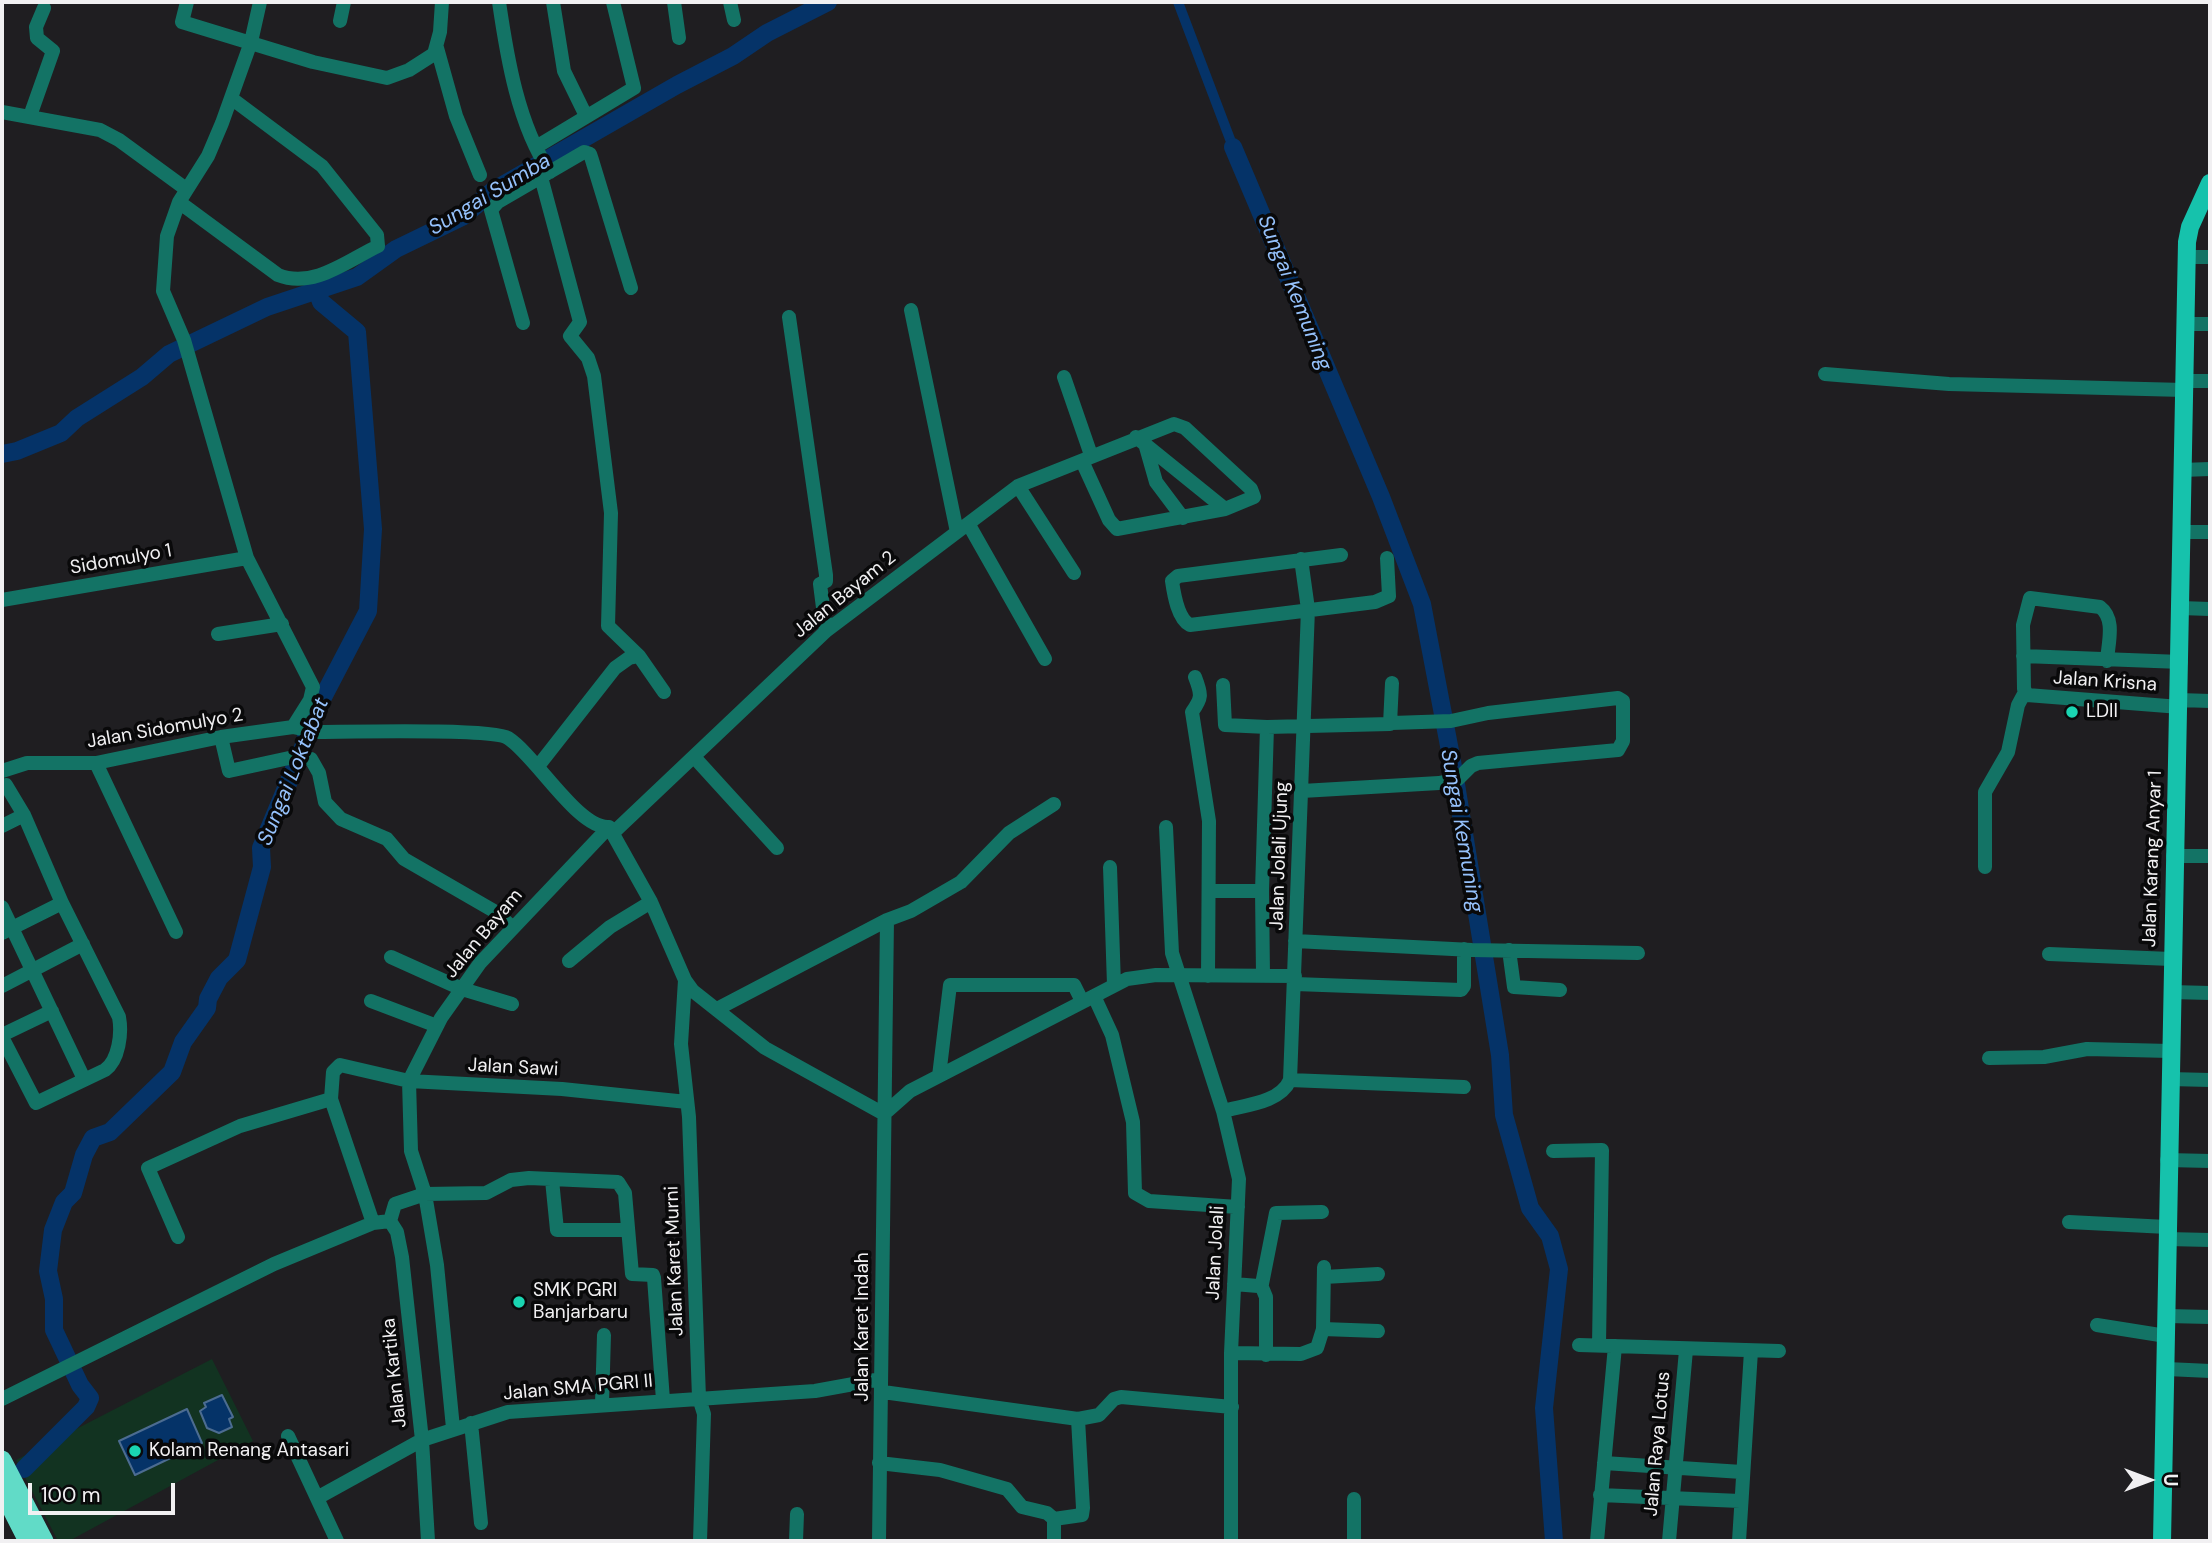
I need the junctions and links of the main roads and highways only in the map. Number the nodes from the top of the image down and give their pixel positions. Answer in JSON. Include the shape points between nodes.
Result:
{"nodes":[{"id":1,"x":2210,"y":183,"type":"edge"},
{"id":2,"x":6,"y":1481,"type":"edge"},
{"id":3,"x":28,"y":1541,"type":"edge"},
{"id":4,"x":44,"y":1541,"type":"edge"},
{"id":5,"x":2162,"y":1541,"type":"edge"}],
"edges":[{"from":1,"to":5,"type":"main road","name":"Jalan Karang Anyar 1","via":[[2190,227],[2187,257]]},
{"from":2,"to":3,"type":"highway"},
{"from":2,"to":4,"type":"highway"}]}
